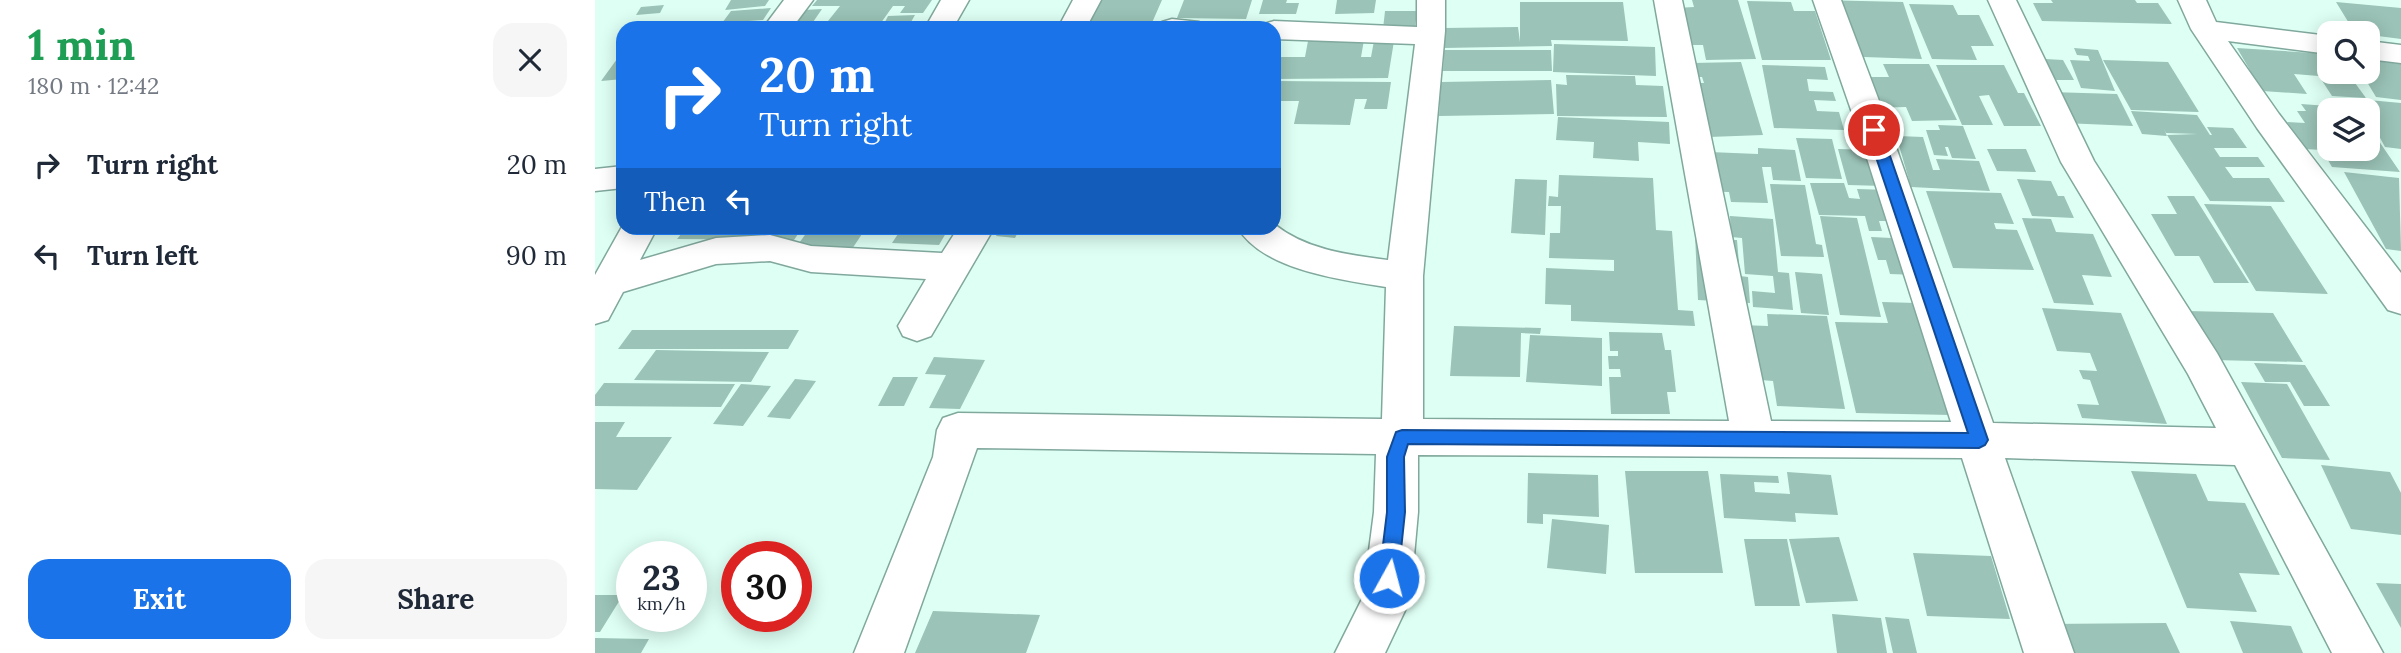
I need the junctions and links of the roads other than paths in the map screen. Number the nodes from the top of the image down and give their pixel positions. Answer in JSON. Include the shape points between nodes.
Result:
{"nodes":[{"id":1,"x":799,"y":0,"type":"edge"},
{"id":2,"x":955,"y":0,"type":"edge"},
{"id":3,"x":1087,"y":0,"type":"edge"},
{"id":4,"x":1431,"y":0,"type":"edge"},
{"id":5,"x":1668,"y":0,"type":"edge"},
{"id":6,"x":1827,"y":0,"type":"edge"},
{"id":7,"x":2002,"y":0,"type":"edge"},
{"id":8,"x":2192,"y":0,"type":"edge"},
{"id":9,"x":782,"y":21,"type":"edge"},
{"id":10,"x":943,"y":21,"type":"edge"},
{"id":11,"x":1076,"y":21,"type":"edge"},
{"id":12,"x":2205,"y":29,"type":"junction"},
{"id":13,"x":1281,"y":30,"type":"edge"},
{"id":14,"x":1430,"y":36,"type":"junction"},
{"id":15,"x":2317,"y":43,"type":"edge"},
{"id":16,"x":2380,"y":51,"type":"edge"},
{"id":17,"x":2401,"y":54,"type":"edge"},
{"id":18,"x":616,"y":178,"type":"edge"},
{"id":19,"x":595,"y":180,"type":"edge"},
{"id":20,"x":635,"y":235,"type":"edge"},
{"id":21,"x":972,"y":235,"type":"edge"},
{"id":22,"x":1266,"y":235,"type":"edge"},
{"id":23,"x":953,"y":267,"type":"junction"},
{"id":24,"x":1405,"y":276,"type":"junction"},
{"id":25,"x":602,"y":297,"type":"edge"},
{"id":26,"x":2401,"y":300,"type":"edge"},
{"id":27,"x":917,"y":326,"type":"dead end"},
{"id":28,"x":1402,"y":437,"type":"junction"},
{"id":29,"x":1753,"y":438,"type":"junction"},
{"id":30,"x":1979,"y":440,"type":"junction"},
{"id":31,"x":2248,"y":447,"type":"junction"},
{"id":32,"x":879,"y":653,"type":"edge"},
{"id":33,"x":1360,"y":653,"type":"edge"},
{"id":34,"x":2049,"y":653,"type":"edge"},
{"id":35,"x":2358,"y":653,"type":"edge"}],
"edges":[{"from":1,"to":9,"type":"street"},
{"from":2,"to":10,"type":"street"},
{"from":3,"to":11,"type":"street"},
{"from":4,"to":14,"type":"street"},
{"from":5,"to":29,"type":"street"},
{"from":6,"to":30,"type":"street"},
{"from":7,"to":31,"type":"street","via":[[2078,162],[2203,364]]},
{"from":8,"to":12,"type":"street"},
{"from":12,"to":15,"type":"street"},
{"from":12,"to":26,"type":"street"},
{"from":13,"to":14,"type":"street"},
{"from":14,"to":24,"type":"street"},
{"from":16,"to":17,"type":"street"},
{"from":18,"to":19,"type":"street"},
{"from":20,"to":25,"type":"street"},
{"from":21,"to":23,"type":"street"},
{"from":22,"to":24,"type":"street","via":[[1323,263]]},
{"from":23,"to":25,"type":"street","via":[[811,259],[770,248],[716,251]]},
{"from":23,"to":27,"type":"street"},
{"from":24,"to":28,"type":"street"},
{"from":28,"to":29,"type":"street"},
{"from":28,"to":32,"type":"street","via":[[958,430],[954,457]]},
{"from":28,"to":33,"type":"street","via":[[1396,457],[1396,512],[1386,600]]},
{"from":29,"to":30,"type":"street"},
{"from":30,"to":31,"type":"street"},
{"from":30,"to":34,"type":"street"},
{"from":31,"to":35,"type":"street"}]}
